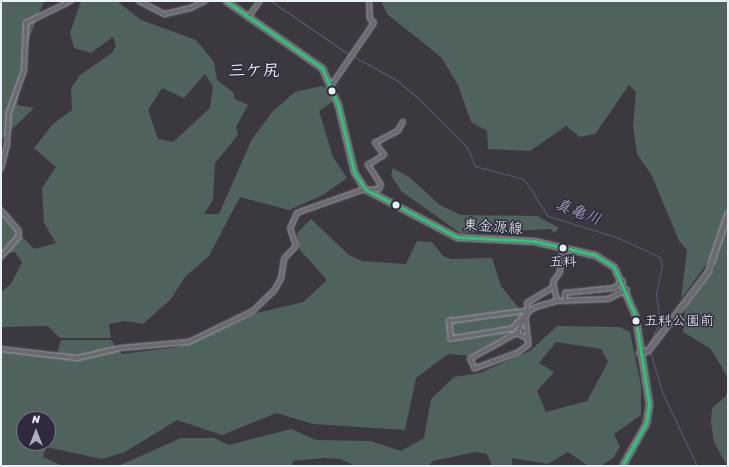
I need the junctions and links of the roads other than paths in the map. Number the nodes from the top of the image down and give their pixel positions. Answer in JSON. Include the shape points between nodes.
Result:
{"nodes":[{"id":1,"x":71,"y":1,"type":"edge"},
{"id":2,"x":139,"y":1,"type":"edge"},
{"id":3,"x":205,"y":1,"type":"edge"},
{"id":4,"x":226,"y":1,"type":"edge"},
{"id":5,"x":260,"y":1,"type":"edge"},
{"id":6,"x":369,"y":1,"type":"edge"},
{"id":7,"x":248,"y":19,"type":"junction"},
{"id":8,"x":331,"y":86,"type":"junction"},
{"id":9,"x":403,"y":122,"type":"dead end"},
{"id":10,"x":1,"y":169,"type":"edge"},
{"id":11,"x":366,"y":190,"type":"junction"},
{"id":12,"x":1,"y":210,"type":"edge"},
{"id":13,"x":728,"y":212,"type":"edge"},
{"id":14,"x":569,"y":249,"type":"junction"},
{"id":15,"x":1,"y":258,"type":"edge"},
{"id":16,"x":623,"y":281,"type":"junction"},
{"id":17,"x":554,"y":287,"type":"junction"},
{"id":18,"x":627,"y":290,"type":"junction"},
{"id":19,"x":565,"y":300,"type":"junction"},
{"id":20,"x":557,"y":301,"type":"junction"},
{"id":21,"x":528,"y":312,"type":"junction"},
{"id":22,"x":526,"y":318,"type":"junction"},
{"id":23,"x":517,"y":333,"type":"junction"},
{"id":24,"x":528,"y":339,"type":"junction"},
{"id":25,"x":1,"y":350,"type":"edge"},
{"id":26,"x":639,"y":353,"type":"junction"},
{"id":27,"x":622,"y":466,"type":"edge"}],
"edges":[{"from":1,"to":10,"type":"street","via":[[26,23],[24,71],[9,112],[7,145]]},
{"from":2,"to":3,"type":"street","via":[[151,9],[171,14]]},
{"from":4,"to":7,"type":"main road","name":"東金源線"},
{"from":5,"to":7,"type":"street"},
{"from":6,"to":8,"type":"street","via":[[370,19],[374,23]]},
{"from":7,"to":8,"type":"main road","name":"東金源線","via":[[317,63]]},
{"from":8,"to":11,"type":"main road","name":"東金源線","via":[[354,172]]},
{"from":9,"to":11,"type":"street","via":[[398,131],[375,143],[384,155],[368,165],[381,185],[379,189]]},
{"from":11,"to":14,"type":"main road","name":"東金源線","via":[[457,237],[534,241]]},
{"from":11,"to":25,"type":"street","via":[[297,213],[290,229],[296,246],[284,259],[280,279],[274,290],[253,311],[189,342],[121,348],[78,358]]},
{"from":12,"to":15,"type":"street","via":[[19,231],[19,237]]},
{"from":13,"to":26,"type":"main road","via":[[708,271],[648,350]]},
{"from":14,"to":16,"type":"main road","name":"東金源線","via":[[604,259]]},
{"from":14,"to":17,"type":"street","via":[[561,257]]},
{"from":16,"to":18,"type":"main road","name":"東金源線"},
{"from":16,"to":19,"type":"street","via":[[614,288],[565,293]]},
{"from":17,"to":20,"type":"street"},
{"from":17,"to":21,"type":"street","via":[[527,303]]},
{"from":18,"to":19,"type":"street","via":[[608,299]]},
{"from":18,"to":26,"type":"main road","name":"東金源線","via":[[635,315]]},
{"from":19,"to":20,"type":"street"},
{"from":20,"to":21,"type":"street"},
{"from":21,"to":21,"type":"street","via":[[513,329],[451,339],[449,321]]},
{"from":21,"to":22,"type":"street"},
{"from":22,"to":23,"type":"street"},
{"from":22,"to":24,"type":"street"},
{"from":23,"to":24,"type":"street"},
{"from":23,"to":24,"type":"street","via":[[470,359],[475,369],[522,351],[528,345]]},
{"from":26,"to":27,"type":"main road","name":"東金源線","via":[[648,391],[648,416]]}]}
